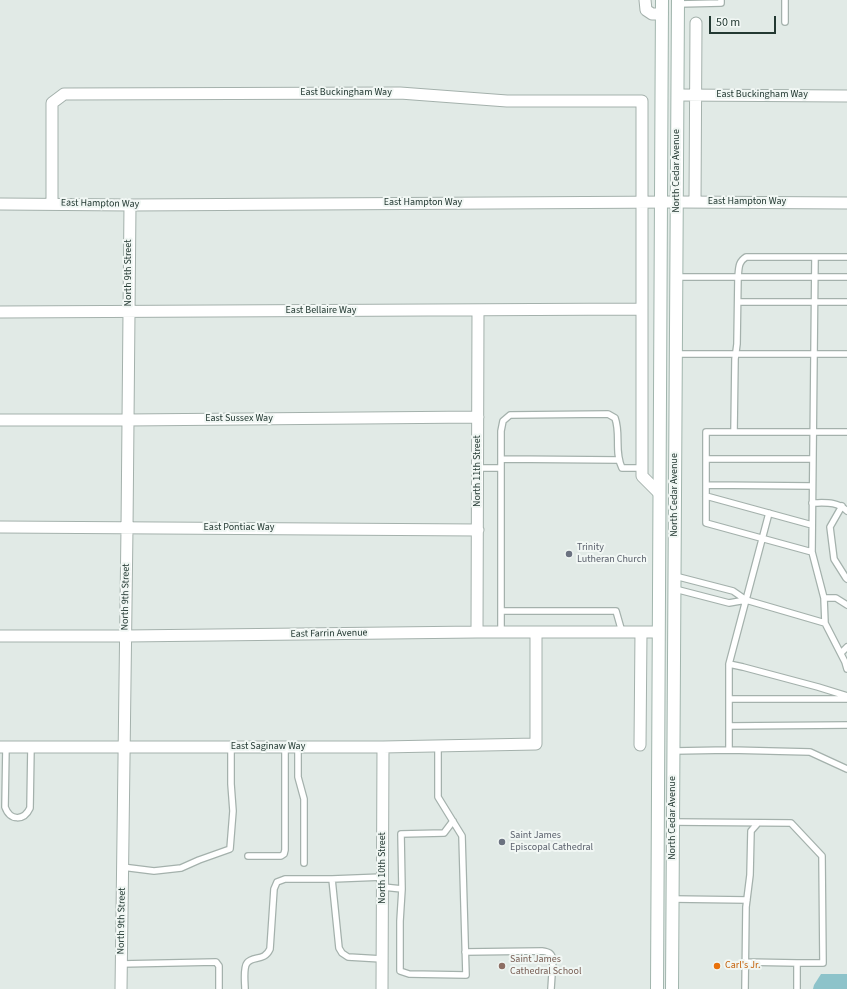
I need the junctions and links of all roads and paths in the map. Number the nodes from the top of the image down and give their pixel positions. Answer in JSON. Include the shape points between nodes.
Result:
{"nodes":[{"id":1,"x":645,"y":0,"type":"edge"},
{"id":2,"x":662,"y":0,"type":"edge"},
{"id":3,"x":721,"y":0,"type":"edge"},
{"id":4,"x":785,"y":0,"type":"edge"},
{"id":5,"x":678,"y":2,"type":"edge"},
{"id":6,"x":662,"y":14,"type":"junction"},
{"id":7,"x":784,"y":22,"type":"dead end"},
{"id":8,"x":696,"y":24,"type":"dead end"},
{"id":9,"x":678,"y":95,"type":"junction"},
{"id":10,"x":696,"y":95,"type":"junction"},
{"id":11,"x":847,"y":96,"type":"edge"},
{"id":12,"x":642,"y":202,"type":"junction"},
{"id":13,"x":661,"y":202,"type":"junction"},
{"id":14,"x":677,"y":202,"type":"junction"},
{"id":15,"x":695,"y":202,"type":"junction"},
{"id":16,"x":847,"y":203,"type":"edge"},
{"id":17,"x":0,"y":204,"type":"edge"},
{"id":18,"x":52,"y":204,"type":"junction"},
{"id":19,"x":130,"y":205,"type":"junction"},
{"id":20,"x":815,"y":257,"type":"junction"},
{"id":21,"x":847,"y":257,"type":"edge"},
{"id":22,"x":677,"y":277,"type":"junction"},
{"id":23,"x":738,"y":277,"type":"junction"},
{"id":24,"x":815,"y":278,"type":"junction"},
{"id":25,"x":847,"y":278,"type":"edge"},
{"id":26,"x":738,"y":302,"type":"junction"},
{"id":27,"x":815,"y":302,"type":"junction"},
{"id":28,"x":847,"y":302,"type":"edge"},
{"id":29,"x":478,"y":310,"type":"junction"},
{"id":30,"x":642,"y":310,"type":"junction"},
{"id":31,"x":0,"y":312,"type":"edge"},
{"id":32,"x":129,"y":312,"type":"junction"},
{"id":33,"x":736,"y":353,"type":"junction"},
{"id":34,"x":676,"y":354,"type":"junction"},
{"id":35,"x":814,"y":354,"type":"junction"},
{"id":36,"x":847,"y":354,"type":"edge"},
{"id":37,"x":478,"y":417,"type":"junction"},
{"id":38,"x":0,"y":420,"type":"edge"},
{"id":39,"x":128,"y":420,"type":"junction"},
{"id":40,"x":734,"y":432,"type":"junction"},
{"id":41,"x":813,"y":432,"type":"junction"},
{"id":42,"x":847,"y":432,"type":"edge"},
{"id":43,"x":501,"y":459,"type":"junction"},
{"id":44,"x":706,"y":459,"type":"junction"},
{"id":45,"x":812,"y":459,"type":"junction"},
{"id":46,"x":618,"y":460,"type":"junction"},
{"id":47,"x":478,"y":468,"type":"junction"},
{"id":48,"x":501,"y":468,"type":"junction"},
{"id":49,"x":642,"y":472,"type":"junction"},
{"id":50,"x":706,"y":485,"type":"junction"},
{"id":51,"x":812,"y":486,"type":"junction"},
{"id":52,"x":659,"y":494,"type":"junction"},
{"id":53,"x":706,"y":496,"type":"junction"},
{"id":54,"x":812,"y":503,"type":"junction"},
{"id":55,"x":845,"y":509,"type":"edge"},
{"id":56,"x":769,"y":513,"type":"junction"},
{"id":57,"x":812,"y":525,"type":"junction"},
{"id":58,"x":0,"y":527,"type":"edge"},
{"id":59,"x":127,"y":528,"type":"junction"},
{"id":60,"x":478,"y":530,"type":"junction"},
{"id":61,"x":762,"y":539,"type":"junction"},
{"id":62,"x":812,"y":552,"type":"junction"},
{"id":63,"x":675,"y":576,"type":"junction"},
{"id":64,"x":847,"y":579,"type":"edge"},
{"id":65,"x":675,"y":589,"type":"junction"},
{"id":66,"x":824,"y":598,"type":"junction"},
{"id":67,"x":746,"y":600,"type":"junction"},
{"id":68,"x":847,"y":605,"type":"edge"},
{"id":69,"x":501,"y":611,"type":"junction"},
{"id":70,"x":825,"y":623,"type":"junction"},
{"id":71,"x":477,"y":632,"type":"junction"},
{"id":72,"x":501,"y":632,"type":"junction"},
{"id":73,"x":536,"y":632,"type":"junction"},
{"id":74,"x":622,"y":632,"type":"junction"},
{"id":75,"x":641,"y":632,"type":"junction"},
{"id":76,"x":658,"y":632,"type":"junction"},
{"id":77,"x":0,"y":636,"type":"edge"},
{"id":78,"x":126,"y":636,"type":"junction"},
{"id":79,"x":847,"y":647,"type":"edge"},
{"id":80,"x":841,"y":654,"type":"junction"},
{"id":81,"x":729,"y":664,"type":"junction"},
{"id":82,"x":847,"y":669,"type":"edge"},
{"id":83,"x":847,"y":697,"type":"edge"},
{"id":84,"x":729,"y":699,"type":"junction"},
{"id":85,"x":674,"y":716,"type":"junction"},
{"id":86,"x":847,"y":725,"type":"edge"},
{"id":87,"x":658,"y":726,"type":"junction"},
{"id":88,"x":729,"y":726,"type":"junction"},
{"id":89,"x":640,"y":745,"type":"dead end"},
{"id":90,"x":438,"y":746,"type":"junction"},
{"id":91,"x":3,"y":747,"type":"edge"},
{"id":92,"x":30,"y":747,"type":"junction"},
{"id":93,"x":124,"y":747,"type":"junction"},
{"id":94,"x":231,"y":747,"type":"junction"},
{"id":95,"x":285,"y":747,"type":"junction"},
{"id":96,"x":298,"y":747,"type":"junction"},
{"id":97,"x":383,"y":747,"type":"junction"},
{"id":98,"x":729,"y":750,"type":"junction"},
{"id":99,"x":674,"y":751,"type":"junction"},
{"id":100,"x":847,"y":769,"type":"edge"},
{"id":101,"x":452,"y":821,"type":"junction"},
{"id":102,"x":673,"y":822,"type":"junction"},
{"id":103,"x":758,"y":823,"type":"junction"},
{"id":104,"x":248,"y":856,"type":"dead end"},
{"id":105,"x":304,"y":862,"type":"dead end"},
{"id":106,"x":122,"y":867,"type":"junction"},
{"id":107,"x":332,"y":879,"type":"junction"},
{"id":108,"x":382,"y":882,"type":"junction"},
{"id":109,"x":402,"y":889,"type":"junction"},
{"id":110,"x":673,"y":899,"type":"junction"},
{"id":111,"x":747,"y":900,"type":"junction"},
{"id":112,"x":465,"y":952,"type":"junction"},
{"id":113,"x":382,"y":959,"type":"junction"},
{"id":114,"x":745,"y":962,"type":"junction"},
{"id":115,"x":797,"y":963,"type":"junction"},
{"id":116,"x":121,"y":964,"type":"junction"},
{"id":117,"x":121,"y":989,"type":"edge"},
{"id":118,"x":219,"y":989,"type":"edge"},
{"id":119,"x":245,"y":989,"type":"edge"},
{"id":120,"x":382,"y":989,"type":"edge"},
{"id":121,"x":551,"y":989,"type":"edge"},
{"id":122,"x":657,"y":989,"type":"edge"},
{"id":123,"x":672,"y":989,"type":"edge"},
{"id":124,"x":745,"y":989,"type":"edge"},
{"id":125,"x":797,"y":989,"type":"edge"}],
"edges":[{"from":1,"to":6,"type":"street","via":[[646,10],[652,14]]},
{"from":2,"to":6,"type":"main road","name":"North Cedar Avenue"},
{"from":3,"to":5,"type":"lane","via":[[721,3]]},
{"from":4,"to":7,"type":"lane"},
{"from":5,"to":9,"type":"main road","name":"North Cedar Avenue"},
{"from":6,"to":13,"type":"main road","name":"North Cedar Avenue"},
{"from":8,"to":10,"type":"street"},
{"from":9,"to":10,"type":"street","name":"East Buckingham Way"},
{"from":9,"to":14,"type":"main road","name":"North Cedar Avenue"},
{"from":10,"to":11,"type":"street","name":"East Buckingham Way"},
{"from":10,"to":15,"type":"street"},
{"from":12,"to":13,"type":"street","name":"East Hampton Way"},
{"from":12,"to":18,"type":"street","name":"East Buckingham Way","via":[[642,102],[507,101],[392,93],[64,94],[52,103]]},
{"from":12,"to":19,"type":"street","name":"East Hampton Way"},
{"from":12,"to":30,"type":"street"},
{"from":13,"to":14,"type":"street","name":"East Hampton Way"},
{"from":13,"to":52,"type":"main road","name":"North Cedar Avenue"},
{"from":14,"to":15,"type":"street","name":"East Hampton Way"},
{"from":14,"to":22,"type":"main road","name":"North Cedar Avenue"},
{"from":15,"to":16,"type":"street","name":"East Hampton Way"},
{"from":17,"to":18,"type":"street","name":"East Hampton Way"},
{"from":18,"to":19,"type":"street","name":"East Hampton Way"},
{"from":19,"to":32,"type":"street","name":"North 9th Street"},
{"from":20,"to":21,"type":"lane"},
{"from":20,"to":23,"type":"lane","via":[[746,257],[741,260]]},
{"from":20,"to":24,"type":"lane"},
{"from":22,"to":23,"type":"lane"},
{"from":22,"to":34,"type":"main road","name":"North Cedar Avenue"},
{"from":23,"to":24,"type":"lane"},
{"from":23,"to":26,"type":"lane"},
{"from":24,"to":25,"type":"lane"},
{"from":24,"to":27,"type":"lane"},
{"from":26,"to":27,"type":"lane"},
{"from":26,"to":33,"type":"lane"},
{"from":27,"to":28,"type":"lane"},
{"from":27,"to":35,"type":"lane"},
{"from":29,"to":30,"type":"street","name":"East Bellaire Way"},
{"from":29,"to":32,"type":"street","name":"East Bellaire Way"},
{"from":29,"to":37,"type":"street","name":"North 11th Street"},
{"from":30,"to":49,"type":"street"},
{"from":31,"to":32,"type":"street","name":"East Bellaire Way"},
{"from":32,"to":39,"type":"street","name":"North 9th Street"},
{"from":33,"to":34,"type":"lane"},
{"from":33,"to":35,"type":"lane"},
{"from":33,"to":40,"type":"lane"},
{"from":34,"to":63,"type":"main road","name":"North Cedar Avenue"},
{"from":35,"to":36,"type":"lane"},
{"from":35,"to":41,"type":"lane"},
{"from":37,"to":39,"type":"street","name":"East Sussex Way"},
{"from":37,"to":47,"type":"street","name":"North 11th Street"},
{"from":38,"to":39,"type":"street","name":"East Sussex Way"},
{"from":39,"to":59,"type":"street","name":"North 9th Street"},
{"from":40,"to":41,"type":"lane"},
{"from":40,"to":44,"type":"lane","via":[[706,432]]},
{"from":41,"to":42,"type":"lane"},
{"from":41,"to":45,"type":"lane"},
{"from":43,"to":46,"type":"lane"},
{"from":43,"to":46,"type":"lane","via":[[503,421],[510,415],[608,414],[615,418],[617,425]]},
{"from":43,"to":48,"type":"lane"},
{"from":44,"to":45,"type":"lane"},
{"from":44,"to":50,"type":"lane"},
{"from":45,"to":51,"type":"lane"},
{"from":46,"to":49,"type":"lane","via":[[622,468]]},
{"from":47,"to":48,"type":"lane"},
{"from":47,"to":60,"type":"street","name":"North 11th Street"},
{"from":48,"to":69,"type":"lane"},
{"from":49,"to":52,"type":"street"},
{"from":50,"to":51,"type":"lane"},
{"from":50,"to":53,"type":"lane"},
{"from":51,"to":54,"type":"lane"},
{"from":52,"to":65,"type":"main road","via":[[667,504],[667,580]]},
{"from":52,"to":76,"type":"main road","name":"North Cedar Avenue"},
{"from":53,"to":56,"type":"lane"},
{"from":53,"to":61,"type":"lane","via":[[706,523]]},
{"from":54,"to":55,"type":"lane","via":[[830,502]]},
{"from":54,"to":57,"type":"lane"},
{"from":55,"to":64,"type":"lane","via":[[830,527],[834,559]]},
{"from":56,"to":57,"type":"lane"},
{"from":56,"to":61,"type":"lane"},
{"from":57,"to":62,"type":"lane"},
{"from":58,"to":59,"type":"street","name":"East Pontiac Way"},
{"from":59,"to":60,"type":"street","name":"East Pontiac Way"},
{"from":59,"to":78,"type":"street","name":"North 9th Street"},
{"from":60,"to":71,"type":"street","name":"North 11th Street"},
{"from":61,"to":62,"type":"lane"},
{"from":61,"to":67,"type":"lane"},
{"from":62,"to":66,"type":"lane"},
{"from":63,"to":65,"type":"main road","name":"North Cedar Avenue"},
{"from":63,"to":67,"type":"lane","via":[[733,591]]},
{"from":65,"to":67,"type":"lane","via":[[729,603]]},
{"from":65,"to":85,"type":"main road","name":"North Cedar Avenue"},
{"from":66,"to":68,"type":"lane","via":[[836,598]]},
{"from":66,"to":70,"type":"lane"},
{"from":67,"to":70,"type":"lane"},
{"from":67,"to":81,"type":"lane"},
{"from":69,"to":72,"type":"lane"},
{"from":69,"to":74,"type":"lane","via":[[616,611]]},
{"from":70,"to":80,"type":"lane"},
{"from":71,"to":72,"type":"street","name":"East Farrin Avenue"},
{"from":71,"to":78,"type":"street","name":"East Farrin Avenue"},
{"from":72,"to":73,"type":"street","name":"East Farrin Avenue"},
{"from":73,"to":74,"type":"street","name":"East Farrin Avenue"},
{"from":73,"to":90,"type":"street","name":"East Saginaw Way","via":[[536,744]]},
{"from":74,"to":75,"type":"street","name":"East Farrin Avenue"},
{"from":75,"to":76,"type":"street","name":"East Farrin Avenue"},
{"from":75,"to":89,"type":"street"},
{"from":76,"to":85,"type":"main road","via":[[666,641],[665,695],[668,708]]},
{"from":76,"to":87,"type":"main road","name":"North Cedar Avenue"},
{"from":77,"to":78,"type":"street","name":"East Farrin Avenue"},
{"from":78,"to":93,"type":"street","name":"North 9th Street"},
{"from":79,"to":80,"type":"lane"},
{"from":80,"to":82,"type":"lane"},
{"from":81,"to":83,"type":"lane","via":[[818,686]]},
{"from":81,"to":84,"type":"lane"},
{"from":83,"to":84,"type":"lane"},
{"from":84,"to":88,"type":"lane"},
{"from":85,"to":99,"type":"main road","name":"North Cedar Avenue"},
{"from":86,"to":88,"type":"lane"},
{"from":87,"to":102,"type":"main road","via":[[665,740],[664,810]]},
{"from":87,"to":122,"type":"main road","name":"North Cedar Avenue"},
{"from":88,"to":98,"type":"lane"},
{"from":90,"to":97,"type":"street","name":"East Saginaw Way"},
{"from":90,"to":101,"type":"lane","via":[[438,797]]},
{"from":91,"to":92,"type":"street","name":"East Saginaw Way"},
{"from":91,"to":92,"type":"lane","via":[[5,807],[10,816],[16,817],[24,816],[30,808]]},
{"from":92,"to":93,"type":"street","name":"East Saginaw Way"},
{"from":93,"to":94,"type":"street","name":"East Saginaw Way"},
{"from":93,"to":106,"type":"street","name":"North 9th Street"},
{"from":94,"to":95,"type":"street","name":"East Saginaw Way"},
{"from":94,"to":106,"type":"lane","via":[[233,811],[230,849],[181,868],[154,870]]},
{"from":95,"to":96,"type":"street","name":"East Saginaw Way"},
{"from":95,"to":104,"type":"lane","via":[[284,854]]},
{"from":96,"to":97,"type":"street","name":"East Saginaw Way"},
{"from":96,"to":105,"type":"lane","via":[[298,777],[304,799]]},
{"from":97,"to":108,"type":"street","name":"North 10th Street"},
{"from":98,"to":99,"type":"lane"},
{"from":98,"to":100,"type":"lane","via":[[810,752]]},
{"from":99,"to":102,"type":"main road","name":"North Cedar Avenue"},
{"from":101,"to":109,"type":"lane","via":[[444,833],[401,834]]},
{"from":101,"to":112,"type":"lane","via":[[462,836]]},
{"from":102,"to":103,"type":"lane"},
{"from":102,"to":110,"type":"main road","name":"North Cedar Avenue"},
{"from":103,"to":111,"type":"lane","via":[[750,831]]},
{"from":103,"to":115,"type":"lane","via":[[791,823],[822,856],[823,963]]},
{"from":106,"to":116,"type":"street","name":"North 9th Street"},
{"from":107,"to":108,"type":"lane"},
{"from":107,"to":113,"type":"lane","via":[[339,948],[342,953],[348,957]]},
{"from":107,"to":119,"type":"lane","via":[[285,879],[277,882],[274,889],[270,949],[264,956],[247,963]]},
{"from":108,"to":109,"type":"lane"},
{"from":108,"to":113,"type":"street","name":"North 10th Street"},
{"from":109,"to":112,"type":"lane","via":[[400,971],[409,974],[466,975]]},
{"from":110,"to":111,"type":"lane"},
{"from":110,"to":123,"type":"main road","name":"North Cedar Avenue"},
{"from":111,"to":114,"type":"lane"},
{"from":112,"to":121,"type":"lane","via":[[550,953],[553,960]]},
{"from":113,"to":120,"type":"street","name":"North 10th Street"},
{"from":114,"to":115,"type":"lane"},
{"from":114,"to":124,"type":"lane"},
{"from":115,"to":125,"type":"lane"},
{"from":116,"to":117,"type":"street","name":"North 9th Street"},
{"from":116,"to":118,"type":"lane","via":[[216,962],[219,966]]}]}
